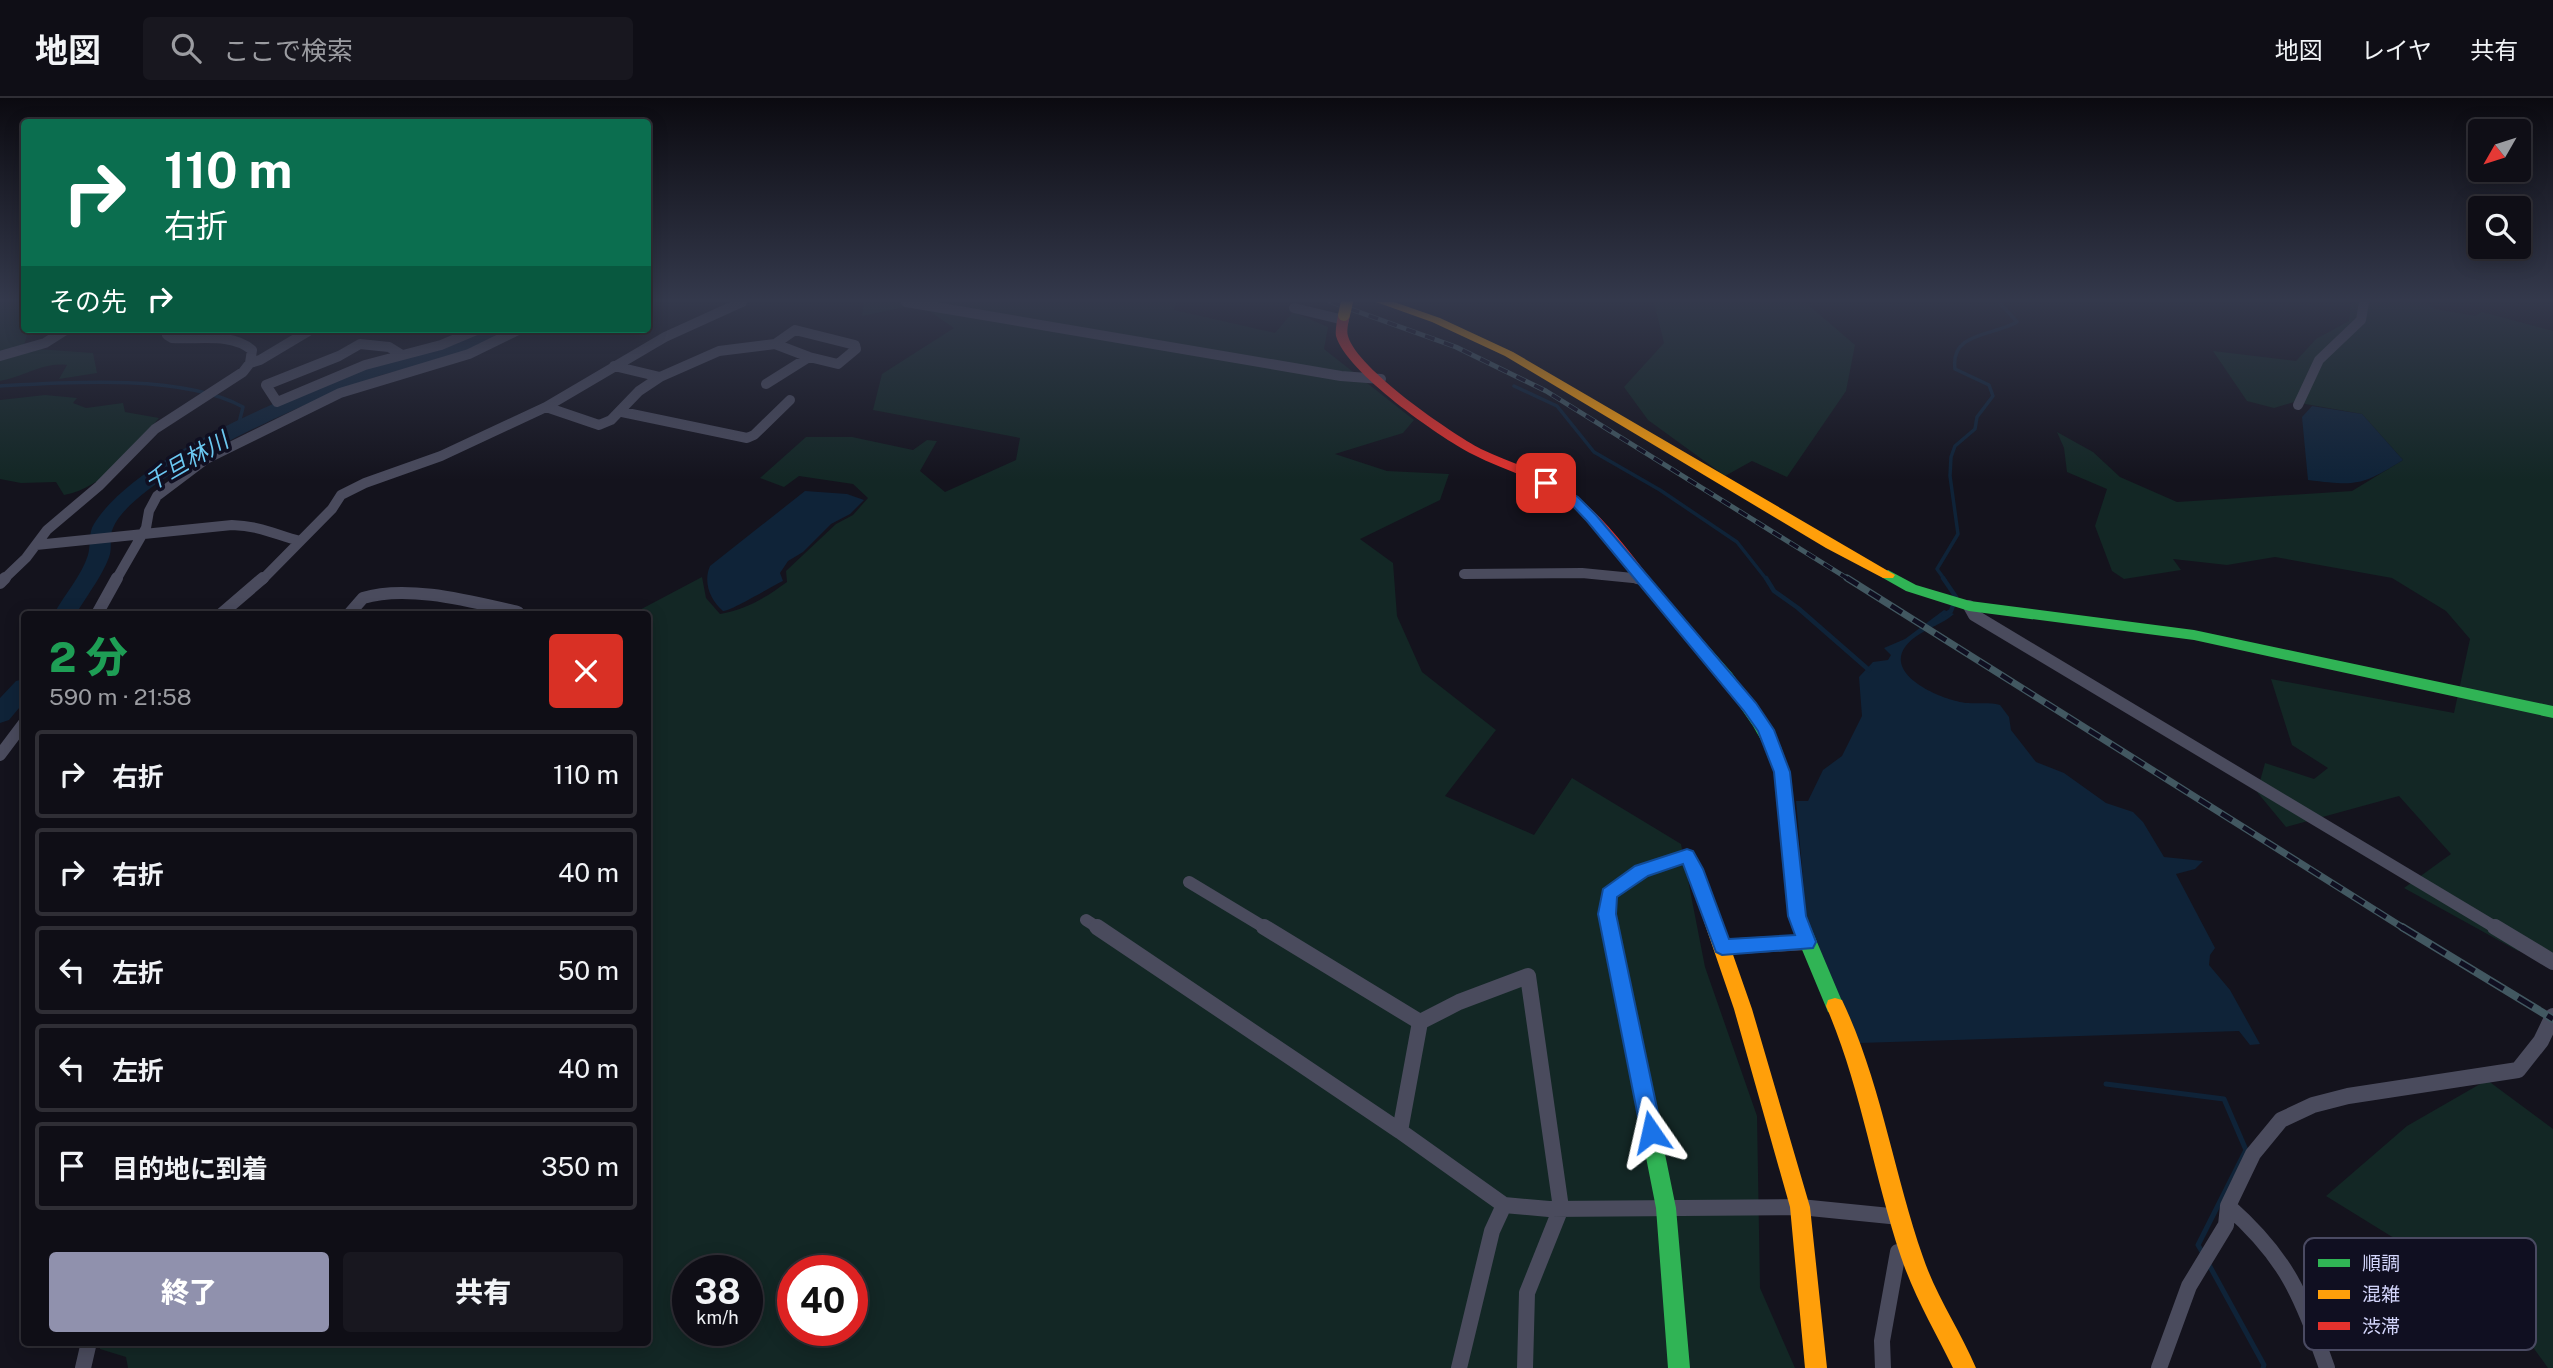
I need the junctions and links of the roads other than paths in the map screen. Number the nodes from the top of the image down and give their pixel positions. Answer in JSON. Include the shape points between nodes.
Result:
{"nodes":[{"id":1,"x":256,"y":361,"type":"edge"},
{"id":2,"x":326,"y":361,"type":"edge"},
{"id":3,"x":379,"y":361,"type":"edge"},
{"id":4,"x":445,"y":361,"type":"edge"},
{"id":5,"x":622,"y":361,"type":"edge"},
{"id":6,"x":696,"y":361,"type":"edge"},
{"id":7,"x":802,"y":361,"type":"edge"},
{"id":8,"x":1254,"y":361,"type":"edge"},
{"id":9,"x":1363,"y":361,"type":"edge"},
{"id":10,"x":1521,"y":361,"type":"edge"},
{"id":11,"x":2318,"y":361,"type":"edge"},
{"id":12,"x":250,"y":363,"type":"joint"},
{"id":13,"x":614,"y":366,"type":"junction"},
{"id":14,"x":660,"y":377,"type":"junction"},
{"id":15,"x":1381,"y":379,"type":"junction"},
{"id":16,"x":766,"y":384,"type":"dead end"},
{"id":17,"x":790,"y":400,"type":"dead end"},
{"id":18,"x":2298,"y":405,"type":"dead end"},
{"id":19,"x":546,"y":407,"type":"junction"},
{"id":20,"x":622,"y":412,"type":"junction"},
{"id":21,"x":136,"y":534,"type":"junction"},
{"id":22,"x":300,"y":541,"type":"junction"},
{"id":23,"x":81,"y":542,"type":"joint"},
{"id":24,"x":36,"y":545,"type":"junction"},
{"id":25,"x":1464,"y":574,"type":"dead end"},
{"id":26,"x":3,"y":576,"type":"edge"},
{"id":27,"x":1643,"y":579,"type":"junction"},
{"id":28,"x":1969,"y":606,"type":"junction"},
{"id":29,"x":98,"y":611,"type":"edge"},
{"id":30,"x":225,"y":611,"type":"edge"},
{"id":31,"x":352,"y":611,"type":"edge"},
{"id":32,"x":514,"y":611,"type":"edge"},
{"id":33,"x":2553,"y":712,"type":"edge"},
{"id":34,"x":21,"y":727,"type":"edge"},
{"id":35,"x":0,"y":755,"type":"edge"},
{"id":36,"x":1189,"y":882,"type":"dead end"},
{"id":37,"x":1086,"y":920,"type":"dead end"},
{"id":38,"x":1807,"y":942,"type":"junction"},
{"id":39,"x":1722,"y":947,"type":"junction"},
{"id":40,"x":2553,"y":962,"type":"edge"},
{"id":41,"x":2553,"y":1016,"type":"edge"},
{"id":42,"x":1420,"y":1022,"type":"junction"},
{"id":43,"x":1400,"y":1131,"type":"junction"},
{"id":44,"x":1504,"y":1205,"type":"junction"},
{"id":45,"x":2228,"y":1206,"type":"junction"},
{"id":46,"x":1800,"y":1207,"type":"junction"},
{"id":47,"x":1561,"y":1208,"type":"junction"},
{"id":48,"x":1667,"y":1208,"type":"junction"},
{"id":49,"x":1900,"y":1217,"type":"junction"},
{"id":50,"x":2226,"y":1225,"type":"joint"},
{"id":51,"x":1910,"y":1249,"type":"junction"},
{"id":52,"x":2304,"y":1305,"type":"edge"},
{"id":53,"x":88,"y":1346,"type":"edge"},
{"id":54,"x":2320,"y":1350,"type":"edge"},
{"id":55,"x":83,"y":1368,"type":"edge"},
{"id":56,"x":1459,"y":1368,"type":"edge"},
{"id":57,"x":1525,"y":1368,"type":"edge"},
{"id":58,"x":1679,"y":1368,"type":"edge"},
{"id":59,"x":1816,"y":1368,"type":"edge"},
{"id":60,"x":1883,"y":1368,"type":"edge"},
{"id":61,"x":1965,"y":1368,"type":"edge"},
{"id":62,"x":2159,"y":1368,"type":"edge"},
{"id":63,"x":2327,"y":1368,"type":"edge"}],
"edges":[{"from":1,"to":12,"type":"street"},
{"from":2,"to":3,"type":"street","via":[[266,388],[277,402]]},
{"from":4,"to":21,"type":"street","via":[[340,393],[206,459],[157,496]]},
{"from":5,"to":13,"type":"street"},
{"from":6,"to":14,"type":"street"},
{"from":7,"to":16,"type":"street"},
{"from":8,"to":15,"type":"street"},
{"from":9,"to":15,"type":"street"},
{"from":10,"to":28,"type":"street","via":[[1831,545],[1912,588]]},
{"from":11,"to":18,"type":"street"},
{"from":12,"to":24,"type":"street","via":[[226,384],[155,429]]},
{"from":13,"to":14,"type":"street"},
{"from":13,"to":19,"type":"street"},
{"from":14,"to":20,"type":"street","via":[[636,394]]},
{"from":15,"to":27,"type":"street","via":[[1460,444],[1573,499]]},
{"from":17,"to":20,"type":"street","via":[[747,438]]},
{"from":19,"to":20,"type":"street","via":[[599,425]]},
{"from":19,"to":22,"type":"street","via":[[441,456],[341,495]]},
{"from":21,"to":22,"type":"street","via":[[237,524],[260,526]]},
{"from":21,"to":23,"type":"street"},
{"from":21,"to":29,"type":"street"},
{"from":22,"to":30,"type":"street"},
{"from":23,"to":24,"type":"street"},
{"from":24,"to":26,"type":"street"},
{"from":25,"to":27,"type":"street","via":[[1582,573]]},
{"from":27,"to":38,"type":"street","via":[[1750,707],[1776,752],[1784,782],[1797,916]]},
{"from":28,"to":33,"type":"street","via":[[2194,635]]},
{"from":28,"to":40,"type":"street","via":[[1974,615]]},
{"from":31,"to":32,"type":"street","via":[[362,599],[377,593],[469,601]]},
{"from":34,"to":35,"type":"street"},
{"from":36,"to":42,"type":"street"},
{"from":37,"to":43,"type":"street"},
{"from":38,"to":39,"type":"street"},
{"from":38,"to":49,"type":"street","via":[[1853,1044],[1871,1097]]},
{"from":39,"to":46,"type":"street"},
{"from":39,"to":48,"type":"street","via":[[1687,856],[1642,871],[1609,894],[1607,914]]},
{"from":41,"to":45,"type":"street","via":[[2541,1041],[2518,1070],[2348,1096],[2281,1120],[2253,1154]]},
{"from":42,"to":43,"type":"street"},
{"from":42,"to":47,"type":"street","via":[[1486,990],[1528,976]]},
{"from":43,"to":44,"type":"street"},
{"from":44,"to":47,"type":"street"},
{"from":44,"to":56,"type":"street","via":[[1492,1231]]},
{"from":45,"to":50,"type":"street"},
{"from":45,"to":52,"type":"street","via":[[2281,1261]]},
{"from":46,"to":48,"type":"street"},
{"from":46,"to":49,"type":"street"},
{"from":46,"to":59,"type":"street"},
{"from":47,"to":48,"type":"street"},
{"from":47,"to":57,"type":"street","via":[[1527,1293]]},
{"from":48,"to":58,"type":"street"},
{"from":49,"to":51,"type":"street"},
{"from":50,"to":62,"type":"street","via":[[2179,1309],[2179,1320]]},
{"from":51,"to":60,"type":"street","via":[[1898,1252],[1882,1341]]},
{"from":51,"to":61,"type":"street"},
{"from":53,"to":55,"type":"street"},
{"from":54,"to":63,"type":"street"}]}
